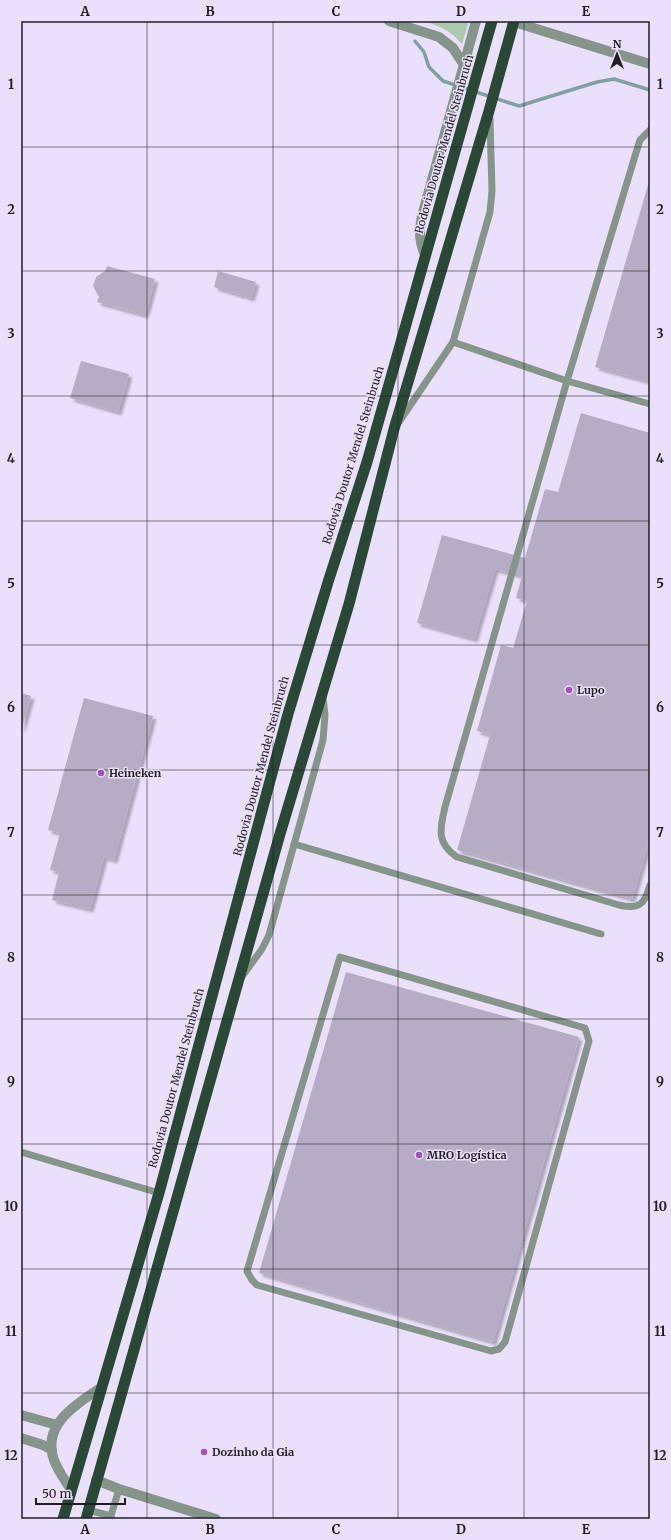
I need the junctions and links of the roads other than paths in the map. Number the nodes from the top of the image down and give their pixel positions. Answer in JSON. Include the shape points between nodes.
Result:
{"nodes":[{"id":1,"x":390,"y":21,"type":"edge"},
{"id":2,"x":476,"y":21,"type":"edge"},
{"id":3,"x":492,"y":21,"type":"edge"},
{"id":4,"x":514,"y":22,"type":"edge"},
{"id":5,"x":650,"y":64,"type":"edge"},
{"id":6,"x":462,"y":70,"type":"junction"},
{"id":7,"x":490,"y":108,"type":"junction"},
{"id":8,"x":650,"y":130,"type":"edge"},
{"id":9,"x":425,"y":255,"type":"junction"},
{"id":10,"x":453,"y":342,"type":"junction"},
{"id":11,"x":567,"y":381,"type":"junction"},
{"id":12,"x":650,"y":404,"type":"edge"},
{"id":13,"x":394,"y":429,"type":"junction"},
{"id":14,"x":323,"y":694,"type":"junction"},
{"id":15,"x":294,"y":844,"type":"junction"},
{"id":16,"x":650,"y":885,"type":"edge"},
{"id":17,"x":601,"y":934,"type":"dead end"},
{"id":18,"x":340,"y":957,"type":"joint"},
{"id":19,"x":238,"y":983,"type":"junction"},
{"id":20,"x":21,"y":1152,"type":"edge"},
{"id":21,"x":158,"y":1193,"type":"junction"},
{"id":22,"x":102,"y":1387,"type":"junction"},
{"id":23,"x":21,"y":1415,"type":"edge"},
{"id":24,"x":58,"y":1425,"type":"junction"},
{"id":25,"x":21,"y":1438,"type":"edge"},
{"id":26,"x":52,"y":1450,"type":"junction"},
{"id":27,"x":96,"y":1480,"type":"junction"},
{"id":28,"x":119,"y":1489,"type":"junction"},
{"id":29,"x":71,"y":1490,"type":"junction"},
{"id":30,"x":87,"y":1514,"type":"edge"},
{"id":31,"x":110,"y":1517,"type":"edge"},
{"id":32,"x":62,"y":1519,"type":"edge"},
{"id":33,"x":216,"y":1519,"type":"edge"}],
"edges":[{"from":1,"to":6,"type":"street","via":[[439,37],[453,48]]},
{"from":2,"to":6,"type":"street"},
{"from":3,"to":9,"type":"highway","name":"Rodovia Doutor Mendel Steinbruch"},
{"from":4,"to":5,"type":"street"},
{"from":4,"to":7,"type":"highway"},
{"from":6,"to":9,"type":"street","via":[[419,229],[420,243]]},
{"from":7,"to":10,"type":"lane","via":[[490,212]]},
{"from":7,"to":13,"type":"highway"},
{"from":8,"to":11,"type":"lane","via":[[640,140],[634,156]]},
{"from":9,"to":21,"type":"highway","name":"Rodovia Doutor Mendel Steinbruch","via":[[367,462],[288,714]]},
{"from":10,"to":11,"type":"lane"},
{"from":10,"to":13,"type":"lane"},
{"from":11,"to":12,"type":"lane"},
{"from":11,"to":16,"type":"lane","via":[[441,832],[447,850],[457,857],[619,905],[639,905],[647,897]]},
{"from":13,"to":14,"type":"highway"},
{"from":14,"to":15,"type":"lane","via":[[323,740]]},
{"from":14,"to":19,"type":"highway"},
{"from":15,"to":17,"type":"lane"},
{"from":15,"to":19,"type":"lane","via":[[269,935]]},
{"from":18,"to":18,"type":"lane","via":[[584,1028],[589,1041],[505,1342],[499,1349],[491,1351],[257,1285],[248,1271]]},
{"from":19,"to":27,"type":"highway"},
{"from":20,"to":21,"type":"lane"},
{"from":21,"to":22,"type":"highway","name":"Rodovia Doutor Mendel Steinbruch"},
{"from":22,"to":24,"type":"street","via":[[67,1412]]},
{"from":22,"to":29,"type":"highway","name":"Rodovia Doutor Mendel Steinbruch"},
{"from":23,"to":24,"type":"street"},
{"from":24,"to":26,"type":"street","via":[[52,1441]]},
{"from":25,"to":26,"type":"street"},
{"from":26,"to":29,"type":"street","via":[[60,1472]]},
{"from":27,"to":28,"type":"street"},
{"from":27,"to":30,"type":"highway"},
{"from":28,"to":31,"type":"lane"},
{"from":28,"to":33,"type":"street"},
{"from":29,"to":32,"type":"highway","name":"Rodovia Doutor Mendel Steinbruch"},
{"from":30,"to":31,"type":"lane"}]}
